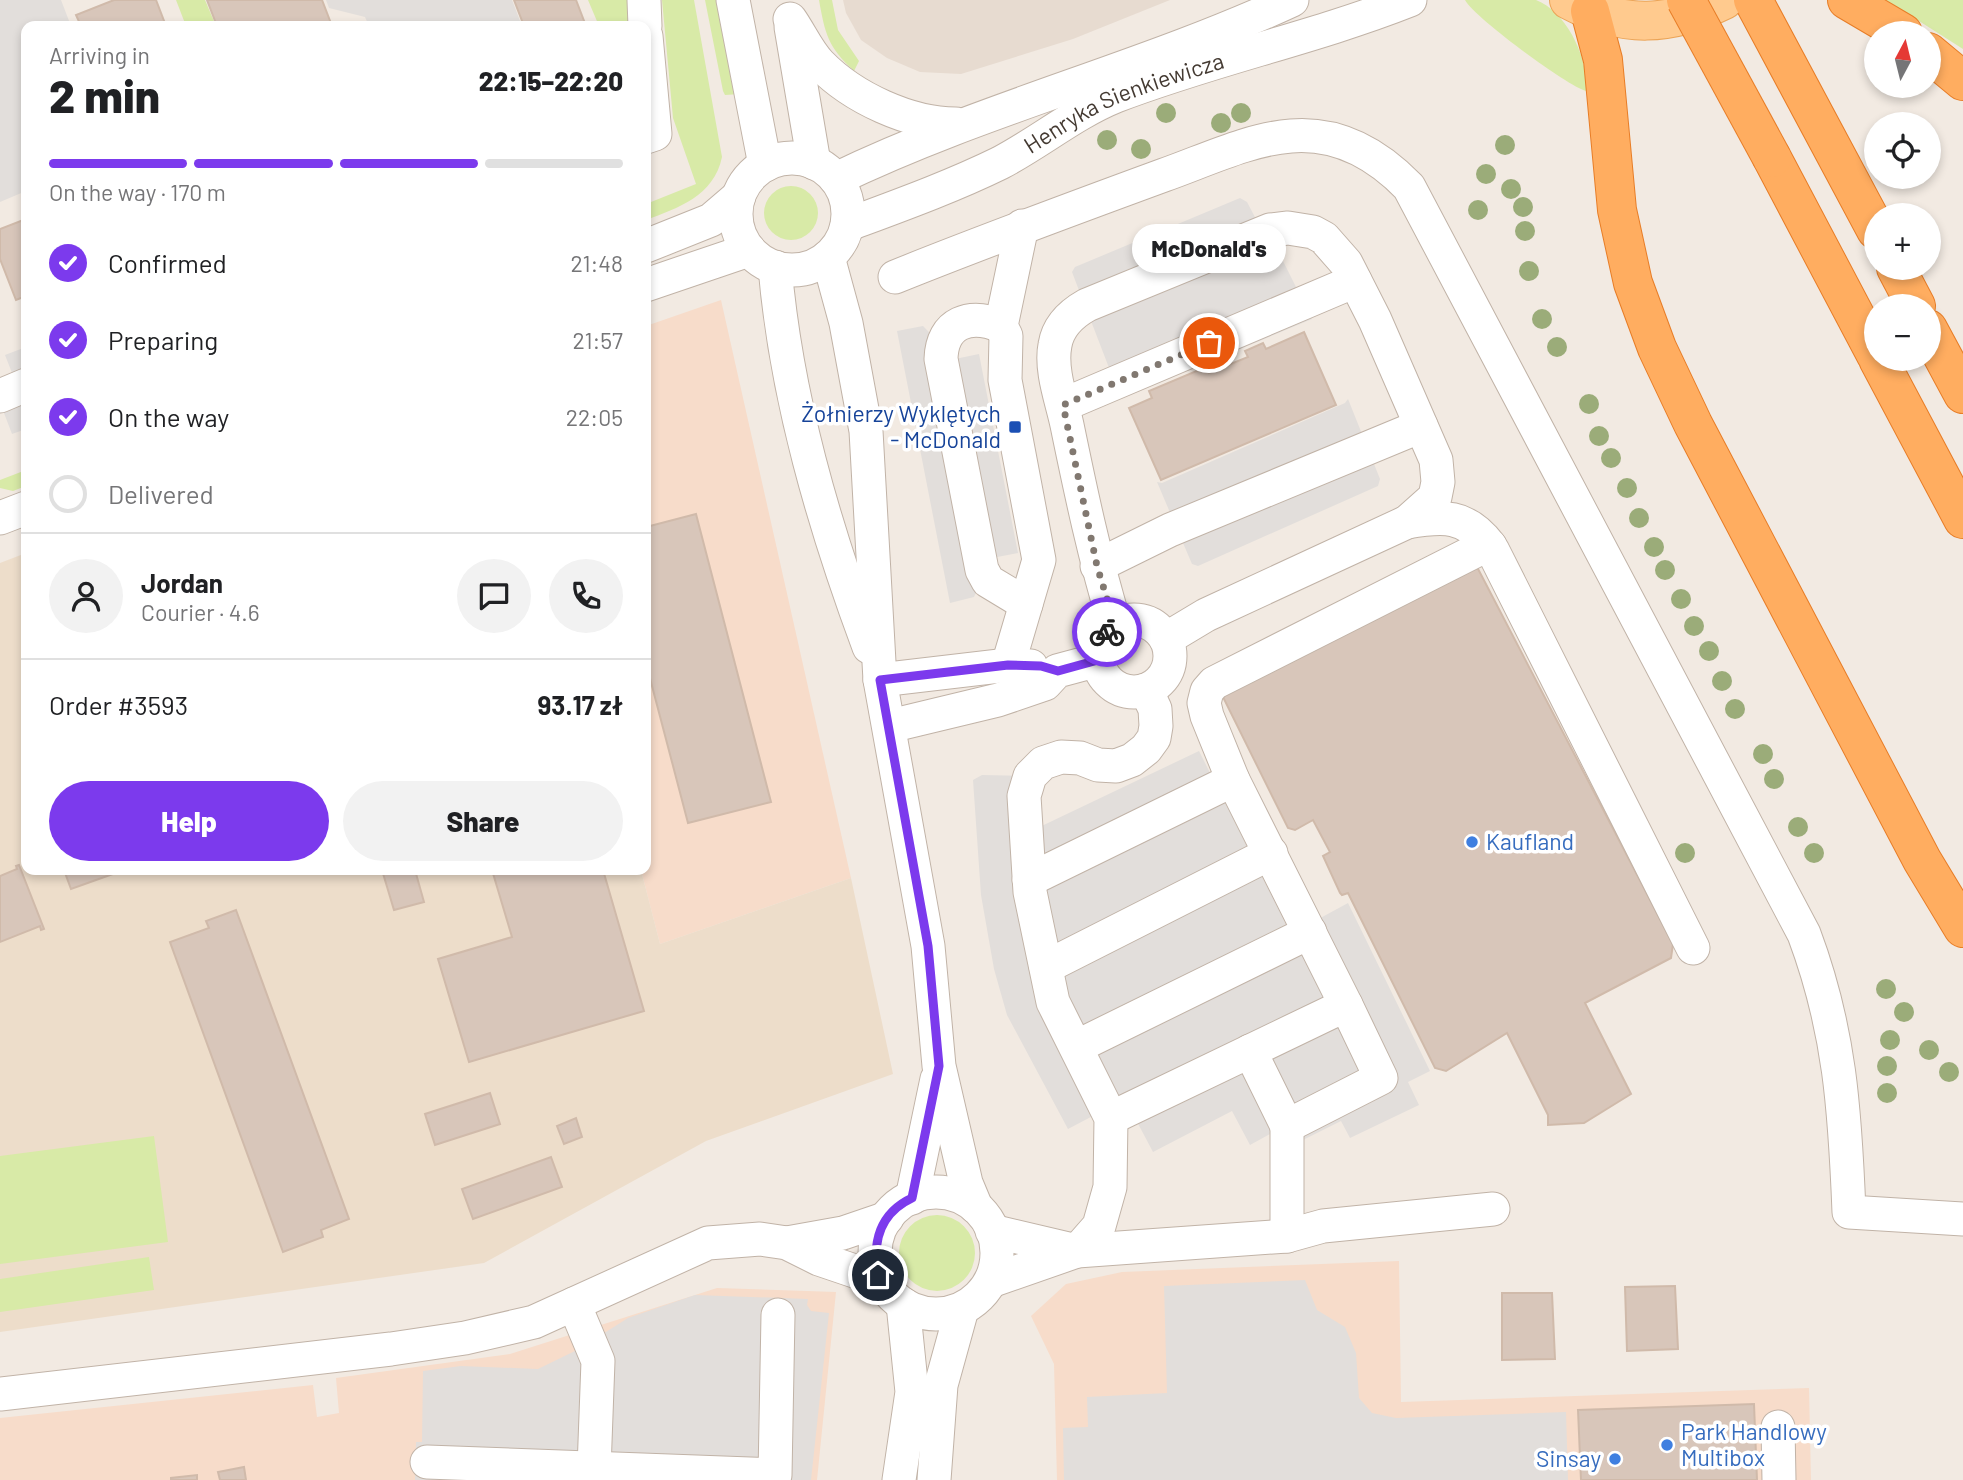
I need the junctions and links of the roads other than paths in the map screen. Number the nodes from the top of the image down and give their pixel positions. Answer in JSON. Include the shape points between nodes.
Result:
{"nodes":[{"id":1,"x":644,"y":0,"type":"edge"},
{"id":2,"x":733,"y":0,"type":"edge"},
{"id":3,"x":1292,"y":0,"type":"edge"},
{"id":4,"x":1410,"y":0,"type":"edge"},
{"id":5,"x":1686,"y":0,"type":"edge"},
{"id":6,"x":1724,"y":0,"type":"edge"},
{"id":7,"x":1753,"y":0,"type":"edge"},
{"id":8,"x":1847,"y":0,"type":"edge"},
{"id":9,"x":1580,"y":6,"type":"edge"},
{"id":10,"x":788,"y":10,"type":"edge"},
{"id":11,"x":645,"y":21,"type":"edge"},
{"id":12,"x":1883,"y":21,"type":"edge"},
{"id":13,"x":1941,"y":62,"type":"edge"},
{"id":14,"x":1963,"y":80,"type":"edge"},
{"id":15,"x":651,"y":90,"type":"edge"},
{"id":16,"x":962,"y":125,"type":"junction"},
{"id":17,"x":651,"y":135,"type":"edge"},
{"id":18,"x":765,"y":165,"type":"junction"},
{"id":19,"x":825,"y":171,"type":"junction"},
{"id":20,"x":739,"y":197,"type":"junction"},
{"id":21,"x":1864,"y":207,"type":"edge"},
{"id":22,"x":847,"y":225,"type":"junction"},
{"id":23,"x":1022,"y":226,"type":"junction"},
{"id":24,"x":651,"y":244,"type":"edge"},
{"id":25,"x":828,"y":257,"type":"junction"},
{"id":26,"x":762,"y":259,"type":"junction"},
{"id":27,"x":895,"y":277,"type":"dead end"},
{"id":28,"x":1355,"y":281,"type":"junction"},
{"id":29,"x":651,"y":284,"type":"edge"},
{"id":30,"x":1001,"y":326,"type":"junction"},
{"id":31,"x":1864,"y":332,"type":"edge"},
{"id":32,"x":1941,"y":353,"type":"edge"},
{"id":33,"x":1884,"y":371,"type":"edge"},
{"id":34,"x":21,"y":387,"type":"edge"},
{"id":35,"x":1963,"y":394,"type":"edge"},
{"id":36,"x":0,"y":396,"type":"edge"},
{"id":37,"x":1063,"y":405,"type":"junction"},
{"id":38,"x":1421,"y":426,"type":"junction"},
{"id":39,"x":1436,"y":460,"type":"junction"},
{"id":40,"x":21,"y":510,"type":"edge"},
{"id":41,"x":0,"y":518,"type":"edge"},
{"id":42,"x":1963,"y":519,"type":"edge"},
{"id":43,"x":1407,"y":522,"type":"junction"},
{"id":44,"x":1485,"y":540,"type":"junction"},
{"id":45,"x":1097,"y":566,"type":"junction"},
{"id":46,"x":1026,"y":604,"type":"junction"},
{"id":47,"x":1115,"y":625,"type":"junction"},
{"id":48,"x":1166,"y":639,"type":"junction"},
{"id":49,"x":1098,"y":660,"type":"junction"},
{"id":50,"x":1008,"y":665,"type":"junction"},
{"id":51,"x":1058,"y":671,"type":"junction"},
{"id":52,"x":880,"y":680,"type":"junction"},
{"id":53,"x":1146,"y":690,"type":"junction"},
{"id":54,"x":890,"y":726,"type":"junction"},
{"id":55,"x":1233,"y":780,"type":"junction"},
{"id":56,"x":1270,"y":853,"type":"junction"},
{"id":57,"x":1029,"y":880,"type":"junction"},
{"id":58,"x":1963,"y":928,"type":"edge"},
{"id":59,"x":1310,"y":932,"type":"junction"},
{"id":60,"x":1693,"y":948,"type":"dead end"},
{"id":61,"x":1046,"y":967,"type":"junction"},
{"id":62,"x":1346,"y":1005,"type":"junction"},
{"id":63,"x":1076,"y":1047,"type":"junction"},
{"id":64,"x":1250,"y":1051,"type":"junction"},
{"id":65,"x":939,"y":1066,"type":"junction"},
{"id":66,"x":1111,"y":1118,"type":"junction"},
{"id":67,"x":1287,"y":1126,"type":"junction"},
{"id":68,"x":899,"y":1208,"type":"junction"},
{"id":69,"x":1493,"y":1209,"type":"dead end"},
{"id":70,"x":984,"y":1219,"type":"junction"},
{"id":71,"x":1963,"y":1219,"type":"edge"},
{"id":72,"x":1287,"y":1236,"type":"junction"},
{"id":73,"x":787,"y":1243,"type":"junction"},
{"id":74,"x":1077,"y":1251,"type":"junction"},
{"id":75,"x":881,"y":1280,"type":"junction"},
{"id":76,"x":991,"y":1281,"type":"junction"},
{"id":77,"x":574,"y":1304,"type":"junction"},
{"id":78,"x":903,"y":1304,"type":"junction"},
{"id":79,"x":962,"y":1309,"type":"junction"},
{"id":80,"x":778,"y":1315,"type":"dead end"},
{"id":81,"x":0,"y":1394,"type":"edge"},
{"id":82,"x":1778,"y":1427,"type":"dead end"},
{"id":83,"x":427,"y":1462,"type":"dead end"},
{"id":84,"x":594,"y":1469,"type":"junction"},
{"id":85,"x":899,"y":1480,"type":"edge"},
{"id":86,"x":934,"y":1480,"type":"edge"},
{"id":87,"x":1779,"y":1480,"type":"edge"}],
"edges":[{"from":1,"to":11,"type":"street"},
{"from":2,"to":18,"type":"street"},
{"from":3,"to":16,"type":"street","name":"Henryka Sienkiewicza","via":[[1165,54]]},
{"from":4,"to":22,"type":"street","name":"Henryka Sienkiewicza","via":[[1356,22],[1208,63],[1114,97],[1068,119],[1001,162]]},
{"from":5,"to":31,"type":"highway","bridge":true},
{"from":6,"to":9,"type":"main road","via":[[1681,19],[1635,22]]},
{"from":7,"to":21,"type":"highway"},
{"from":8,"to":12,"type":"highway"},
{"from":9,"to":58,"type":"highway","via":[[1603,60],[1617,210],[1633,283],[1657,348],[1915,848]]},
{"from":10,"to":16,"type":"street","name":"Henryka Sienkiewicza","via":[[820,64],[861,94],[909,118]]},
{"from":10,"to":19,"type":"street"},
{"from":13,"to":14,"type":"highway"},
{"from":15,"to":17,"type":"street","via":[[655,134]]},
{"from":16,"to":19,"type":"street","name":"Henryka Sienkiewicza"},
{"from":18,"to":19,"type":"street","via":[[798,159]]},
{"from":18,"to":20,"type":"street"},
{"from":19,"to":22,"type":"street","via":[[846,201]]},
{"from":20,"to":24,"type":"street","via":[[711,220]]},
{"from":20,"to":26,"type":"street","via":[[737,225]]},
{"from":22,"to":25,"type":"street"},
{"from":23,"to":27,"type":"street"},
{"from":23,"to":30,"type":"street"},
{"from":23,"to":71,"type":"street","via":[[1238,148],[1291,135],[1360,147],[1409,187],[1804,934],[1833,1025],[1845,1113],[1849,1212]]},
{"from":25,"to":26,"type":"street","via":[[794,270]]},
{"from":25,"to":52,"type":"street","via":[[846,323],[866,431]]},
{"from":26,"to":29,"type":"street"},
{"from":26,"to":52,"type":"street","via":[[811,465],[841,572]]},
{"from":28,"to":37,"type":"street"},
{"from":28,"to":37,"type":"street","via":[[1346,262],[1324,238],[1288,228],[1248,238],[1140,281],[1087,305],[1062,327],[1055,362]]},
{"from":28,"to":38,"type":"street"},
{"from":30,"to":46,"type":"street","via":[[1006,336],[1005,380],[1039,560]]},
{"from":30,"to":46,"type":"street","via":[[973,318],[959,322],[948,330],[941,359],[982,570],[988,581]]},
{"from":32,"to":35,"type":"highway"},
{"from":33,"to":42,"type":"highway"},
{"from":34,"to":36,"type":"street"},
{"from":37,"to":45,"type":"street"},
{"from":38,"to":39,"type":"street"},
{"from":38,"to":45,"type":"street","via":[[1170,530]]},
{"from":39,"to":43,"type":"street","via":[[1434,497]]},
{"from":39,"to":44,"type":"street"},
{"from":40,"to":41,"type":"street"},
{"from":43,"to":44,"type":"street","via":[[1442,516]]},
{"from":43,"to":48,"type":"street","via":[[1206,615]]},
{"from":44,"to":55,"type":"street","via":[[1214,683],[1204,703]]},
{"from":44,"to":60,"type":"street"},
{"from":45,"to":47,"type":"street"},
{"from":46,"to":50,"type":"street"},
{"from":47,"to":48,"type":"street","via":[[1138,620],[1149,623]]},
{"from":47,"to":49,"type":"street","via":[[1101,640]]},
{"from":48,"to":53,"type":"street","via":[[1170,651],[1165,675]]},
{"from":49,"to":51,"type":"street"},
{"from":49,"to":53,"type":"street","via":[[1115,687]]},
{"from":50,"to":51,"type":"street"},
{"from":50,"to":52,"type":"street"},
{"from":51,"to":54,"type":"street","via":[[1045,684],[998,700]]},
{"from":52,"to":54,"type":"street"},
{"from":53,"to":57,"type":"street","via":[[1154,709],[1154,738],[1132,760],[1116,766],[1061,757],[1044,763],[1030,776],[1024,796]]},
{"from":54,"to":65,"type":"street","via":[[928,946]]},
{"from":55,"to":56,"type":"street"},
{"from":55,"to":57,"type":"street"},
{"from":56,"to":59,"type":"street"},
{"from":56,"to":61,"type":"street"},
{"from":57,"to":61,"type":"street"},
{"from":59,"to":62,"type":"street"},
{"from":59,"to":63,"type":"street"},
{"from":61,"to":63,"type":"street","via":[[1053,1002]]},
{"from":62,"to":64,"type":"street"},
{"from":62,"to":67,"type":"street","via":[[1381,1078]]},
{"from":63,"to":66,"type":"street"},
{"from":64,"to":66,"type":"street"},
{"from":64,"to":67,"type":"street"},
{"from":65,"to":68,"type":"street"},
{"from":65,"to":70,"type":"street","via":[[966,1183]]},
{"from":66,"to":74,"type":"street","via":[[1110,1187],[1099,1226]]},
{"from":67,"to":72,"type":"street"},
{"from":68,"to":70,"type":"street","via":[[941,1193],[959,1196]]},
{"from":68,"to":73,"type":"street","via":[[843,1233]]},
{"from":68,"to":75,"type":"street","via":[[878,1235],[875,1255]]},
{"from":69,"to":72,"type":"street","via":[[1323,1226]]},
{"from":70,"to":74,"type":"street"},
{"from":70,"to":76,"type":"street","via":[[996,1241],[997,1262]]},
{"from":72,"to":74,"type":"street"},
{"from":73,"to":75,"type":"street"},
{"from":73,"to":77,"type":"street","via":[[760,1239],[708,1243]]},
{"from":74,"to":76,"type":"street"},
{"from":75,"to":78,"type":"street"},
{"from":76,"to":79,"type":"street"},
{"from":77,"to":81,"type":"street","via":[[534,1322],[452,1340]]},
{"from":77,"to":84,"type":"street","via":[[598,1361]]},
{"from":78,"to":79,"type":"street","via":[[922,1314]]},
{"from":78,"to":85,"type":"street","via":[[912,1392]]},
{"from":79,"to":86,"type":"street","via":[[941,1385]]},
{"from":80,"to":84,"type":"street","via":[[775,1475]]},
{"from":82,"to":87,"type":"street"},
{"from":83,"to":84,"type":"street"}]}
